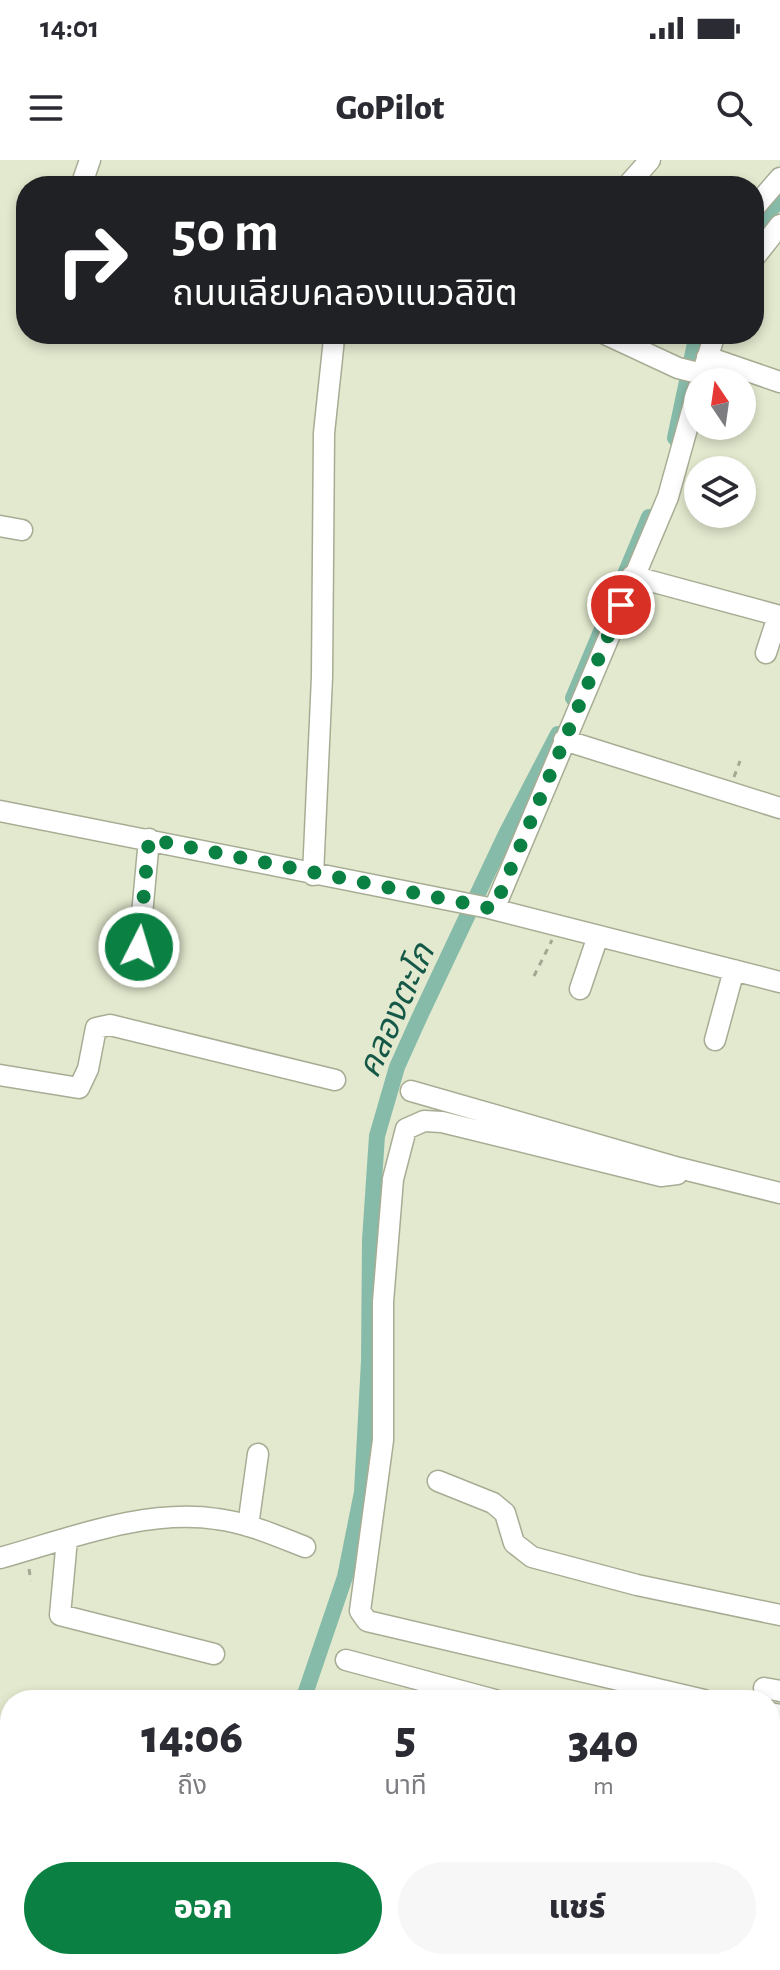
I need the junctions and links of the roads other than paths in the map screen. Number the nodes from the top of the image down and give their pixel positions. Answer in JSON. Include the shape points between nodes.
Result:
{"nodes":[{"id":1,"x":650,"y":160,"type":"edge"},
{"id":2,"x":636,"y":176,"type":"edge"},
{"id":3,"x":780,"y":178,"type":"edge"},
{"id":4,"x":764,"y":196,"type":"edge"},
{"id":5,"x":780,"y":225,"type":"edge"},
{"id":6,"x":764,"y":245,"type":"edge"},
{"id":7,"x":333,"y":344,"type":"edge"},
{"id":8,"x":628,"y":344,"type":"edge"},
{"id":9,"x":710,"y":344,"type":"edge"},
{"id":10,"x":684,"y":368,"type":"edge"},
{"id":11,"x":700,"y":368,"type":"edge"},
{"id":12,"x":756,"y":380,"type":"edge"},
{"id":13,"x":780,"y":382,"type":"edge"},
{"id":14,"x":684,"y":429,"type":"edge"},
{"id":15,"x":0,"y":526,"type":"edge"},
{"id":16,"x":22,"y":530,"type":"dead end"},
{"id":17,"x":632,"y":576,"type":"junction"},
{"id":18,"x":779,"y":616,"type":"edge"},
{"id":19,"x":766,"y":653,"type":"dead end"},
{"id":20,"x":564,"y":740,"type":"junction"},
{"id":21,"x":780,"y":808,"type":"edge"},
{"id":22,"x":0,"y":811,"type":"edge"},
{"id":23,"x":149,"y":839,"type":"junction"},
{"id":24,"x":313,"y":875,"type":"junction"},
{"id":25,"x":492,"y":908,"type":"junction"},
{"id":26,"x":598,"y":936,"type":"junction"},
{"id":27,"x":139,"y":947,"type":"dead end"},
{"id":28,"x":734,"y":970,"type":"junction"},
{"id":29,"x":780,"y":982,"type":"edge"},
{"id":30,"x":580,"y":989,"type":"dead end"},
{"id":31,"x":715,"y":1040,"type":"dead end"},
{"id":32,"x":0,"y":1075,"type":"edge"},
{"id":33,"x":335,"y":1080,"type":"dead end"},
{"id":34,"x":411,"y":1091,"type":"dead end"},
{"id":35,"x":679,"y":1168,"type":"junction"},
{"id":36,"x":780,"y":1193,"type":"edge"},
{"id":37,"x":258,"y":1454,"type":"dead end"},
{"id":38,"x":438,"y":1481,"type":"dead end"},
{"id":39,"x":248,"y":1526,"type":"junction"},
{"id":40,"x":67,"y":1539,"type":"junction"},
{"id":41,"x":305,"y":1547,"type":"dead end"},
{"id":42,"x":0,"y":1558,"type":"edge"},
{"id":43,"x":780,"y":1615,"type":"edge"},
{"id":44,"x":214,"y":1654,"type":"dead end"},
{"id":45,"x":346,"y":1660,"type":"dead end"},
{"id":46,"x":458,"y":1690,"type":"edge"},
{"id":47,"x":661,"y":1690,"type":"edge"}],
"edges":[{"from":1,"to":2,"type":"street"},
{"from":3,"to":4,"type":"street"},
{"from":5,"to":6,"type":"street"},
{"from":7,"to":24,"type":"street","via":[[324,433],[322,677]]},
{"from":8,"to":10,"type":"street"},
{"from":9,"to":11,"type":"street"},
{"from":12,"to":13,"type":"street"},
{"from":14,"to":17,"type":"street","via":[[668,497]]},
{"from":15,"to":16,"type":"street"},
{"from":17,"to":18,"type":"street"},
{"from":17,"to":20,"type":"street"},
{"from":18,"to":19,"type":"street"},
{"from":20,"to":21,"type":"street"},
{"from":20,"to":25,"type":"street"},
{"from":22,"to":23,"type":"street"},
{"from":23,"to":24,"type":"street"},
{"from":23,"to":27,"type":"street"},
{"from":24,"to":25,"type":"street"},
{"from":25,"to":26,"type":"street"},
{"from":26,"to":28,"type":"street"},
{"from":26,"to":30,"type":"street"},
{"from":28,"to":29,"type":"street"},
{"from":28,"to":31,"type":"street"},
{"from":32,"to":33,"type":"street","via":[[79,1088],[96,1028],[110,1025]]},
{"from":34,"to":35,"type":"street"},
{"from":35,"to":36,"type":"street"},
{"from":35,"to":47,"type":"street","via":[[677,1174],[661,1176],[442,1122],[424,1121],[406,1129],[393,1179],[383,1302],[383,1440],[360,1611],[367,1621]]},
{"from":37,"to":39,"type":"street"},
{"from":38,"to":43,"type":"street","via":[[493,1503],[505,1513],[514,1543],[542,1561]]},
{"from":39,"to":40,"type":"street","via":[[216,1518],[167,1518]]},
{"from":39,"to":41,"type":"street"},
{"from":40,"to":42,"type":"street"},
{"from":40,"to":44,"type":"street","via":[[60,1615]]},
{"from":45,"to":46,"type":"street"}]}
